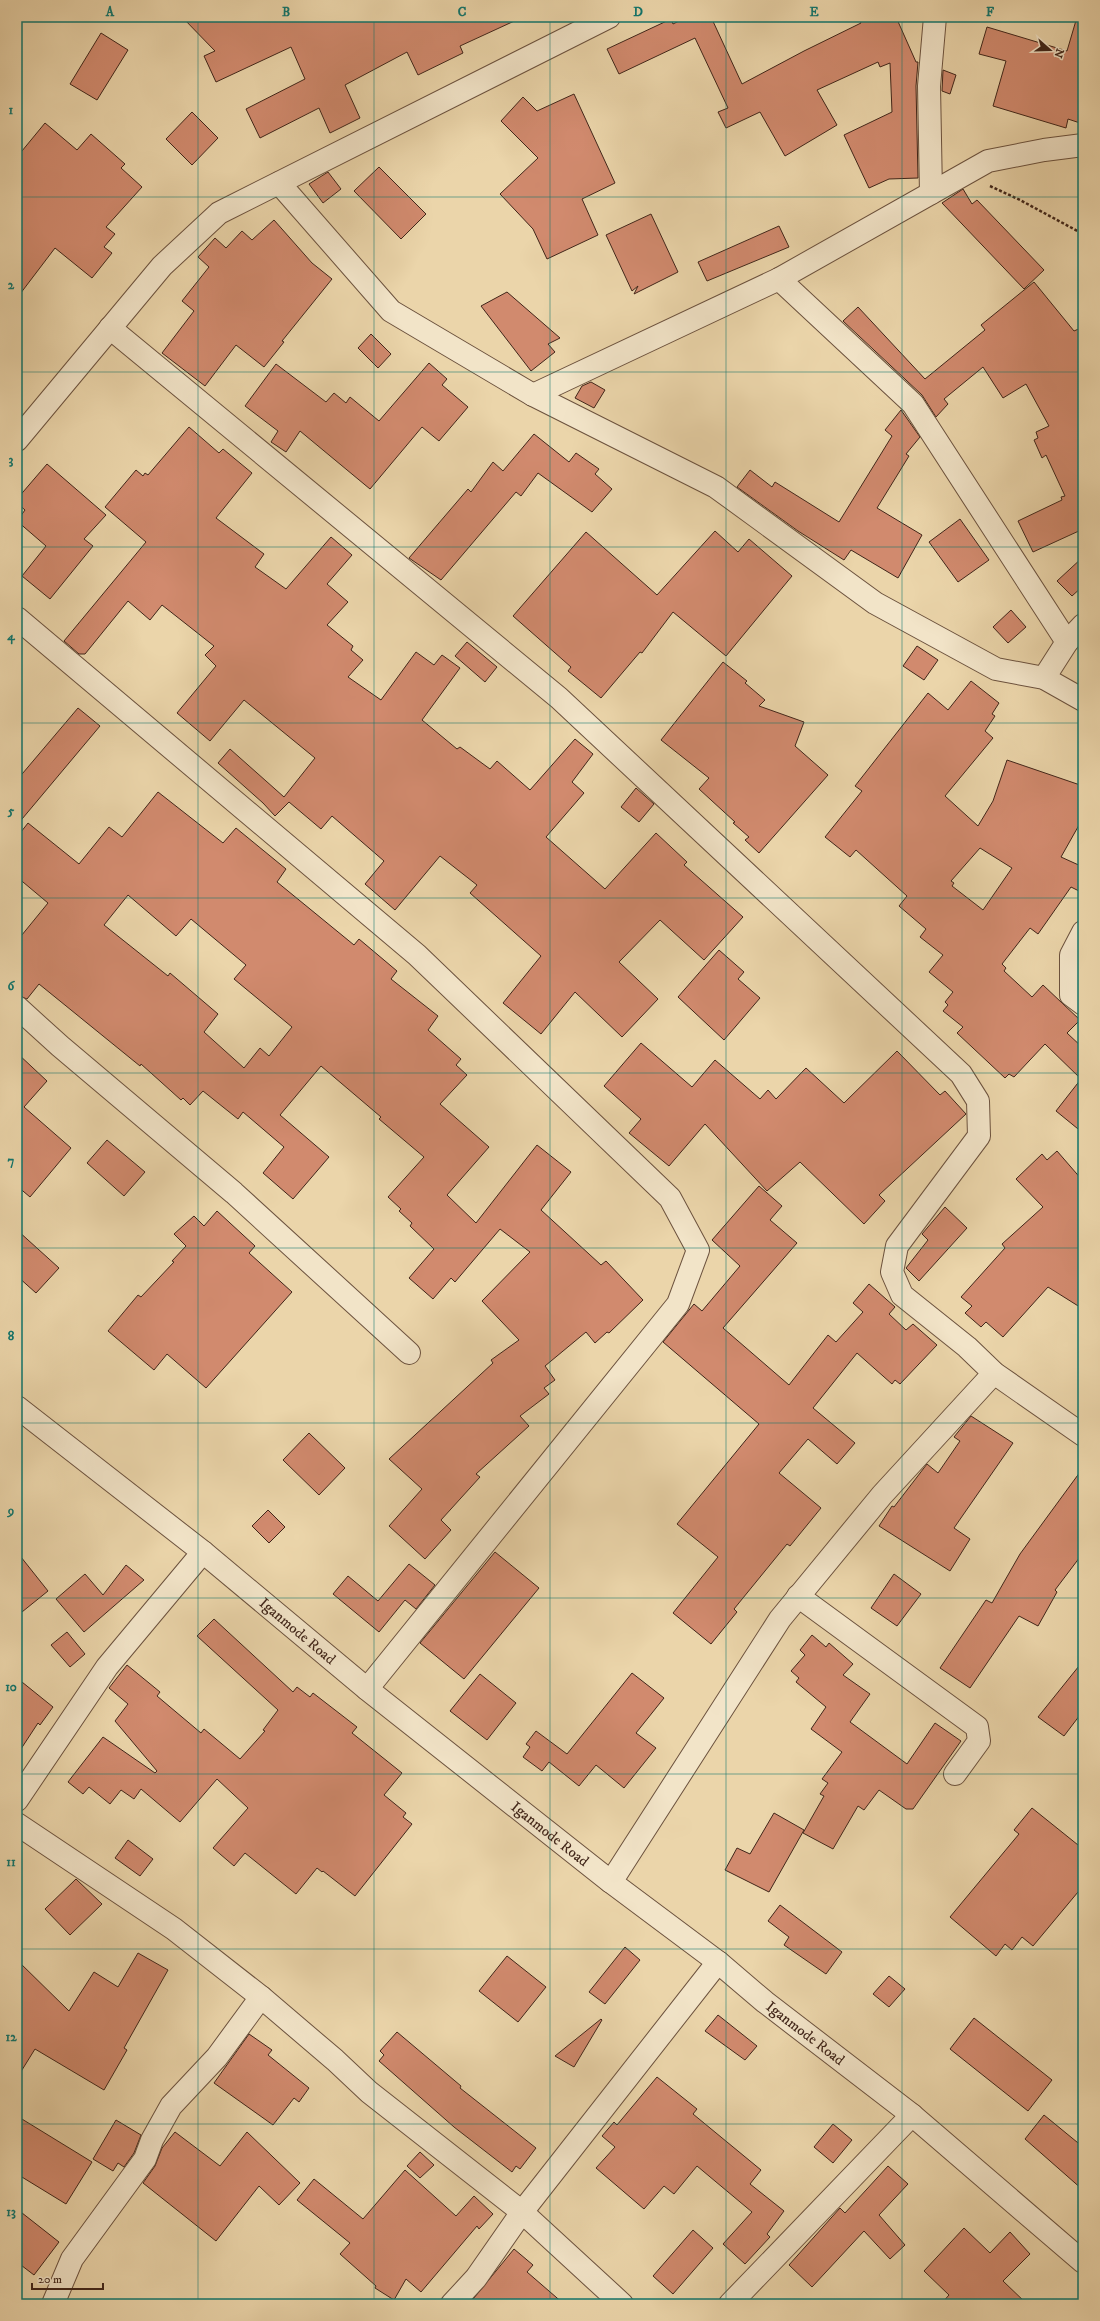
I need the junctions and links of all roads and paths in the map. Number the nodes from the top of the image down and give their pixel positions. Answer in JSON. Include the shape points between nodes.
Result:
{"nodes":[{"id":1,"x":609,"y":17,"type":"edge"},
{"id":2,"x":935,"y":17,"type":"edge"},
{"id":3,"x":1083,"y":145,"type":"edge"},
{"id":4,"x":964,"y":174,"type":"junction"},
{"id":5,"x":279,"y":183,"type":"junction"},
{"id":6,"x":931,"y":193,"type":"junction"},
{"id":7,"x":1083,"y":234,"type":"edge"},
{"id":8,"x":779,"y":279,"type":"junction"},
{"id":9,"x":110,"y":328,"type":"junction"},
{"id":10,"x":533,"y":395,"type":"junction"},
{"id":11,"x":17,"y":440,"type":"edge"},
{"id":12,"x":17,"y":618,"type":"edge"},
{"id":13,"x":1083,"y":625,"type":"edge"},
{"id":14,"x":1068,"y":642,"type":"junction"},
{"id":15,"x":1044,"y":678,"type":"junction"},
{"id":16,"x":1083,"y":700,"type":"edge"},
{"id":17,"x":1083,"y":932,"type":"edge"},
{"id":18,"x":1083,"y":1004,"type":"edge"},
{"id":19,"x":17,"y":1007,"type":"edge"},
{"id":20,"x":409,"y":1353,"type":"dead end"},
{"id":21,"x":994,"y":1373,"type":"junction"},
{"id":22,"x":17,"y":1407,"type":"edge"},
{"id":23,"x":1083,"y":1435,"type":"edge"},
{"id":24,"x":203,"y":1552,"type":"junction"},
{"id":25,"x":798,"y":1596,"type":"junction"},
{"id":26,"x":367,"y":1689,"type":"junction"},
{"id":27,"x":955,"y":1774,"type":"dead end"},
{"id":28,"x":17,"y":1800,"type":"edge"},
{"id":29,"x":17,"y":1824,"type":"edge"},
{"id":30,"x":611,"y":1882,"type":"junction"},
{"id":31,"x":718,"y":1962,"type":"junction"},
{"id":32,"x":261,"y":1997,"type":"junction"},
{"id":33,"x":912,"y":2115,"type":"junction"},
{"id":34,"x":522,"y":2212,"type":"junction"},
{"id":35,"x":1083,"y":2262,"type":"edge"},
{"id":36,"x":53,"y":2304,"type":"edge"},
{"id":37,"x":452,"y":2304,"type":"edge"},
{"id":38,"x":622,"y":2304,"type":"edge"},
{"id":39,"x":730,"y":2304,"type":"edge"}],
"edges":[{"from":1,"to":5,"type":"street"},
{"from":2,"to":6,"type":"street","via":[[929,86]]},
{"from":3,"to":4,"type":"street","via":[[988,161]]},
{"from":4,"to":6,"type":"street"},
{"from":4,"to":7,"type":"path"},
{"from":5,"to":9,"type":"street","via":[[219,212],[162,266]]},
{"from":5,"to":10,"type":"street","via":[[391,312]]},
{"from":6,"to":8,"type":"street"},
{"from":8,"to":10,"type":"street"},
{"from":8,"to":14,"type":"street","via":[[913,404]]},
{"from":9,"to":11,"type":"street"},
{"from":9,"to":21,"type":"street","via":[[559,698],[961,1074],[978,1101],[979,1136],[897,1246],[892,1272],[902,1295],[967,1347]]},
{"from":10,"to":15,"type":"street","via":[[716,487],[875,603],[996,669]]},
{"from":12,"to":26,"type":"street","via":[[417,955],[670,1198],[698,1250],[678,1304]]},
{"from":13,"to":14,"type":"street"},
{"from":14,"to":15,"type":"street"},
{"from":15,"to":16,"type":"street"},
{"from":17,"to":18,"type":"street","via":[[1071,956],[1071,995]]},
{"from":19,"to":20,"type":"street","via":[[234,1193]]},
{"from":21,"to":23,"type":"street"},
{"from":21,"to":25,"type":"street","via":[[882,1495]]},
{"from":22,"to":24,"type":"street","name":"Iganmode Road"},
{"from":24,"to":26,"type":"street","name":"Iganmode Road"},
{"from":24,"to":28,"type":"street","via":[[107,1667]]},
{"from":25,"to":27,"type":"street","via":[[977,1728],[979,1741]]},
{"from":25,"to":30,"type":"street","via":[[780,1619]]},
{"from":26,"to":30,"type":"street","name":"Iganmode Road"},
{"from":29,"to":32,"type":"street","via":[[174,1928]]},
{"from":30,"to":31,"type":"street","name":"Iganmode Road"},
{"from":31,"to":33,"type":"street","name":"Iganmode Road","via":[[765,2002]]},
{"from":31,"to":34,"type":"street"},
{"from":32,"to":34,"type":"street","via":[[335,2060],[368,2092]]},
{"from":32,"to":36,"type":"street","via":[[216,2057],[171,2106],[152,2140],[145,2159],[72,2259]]},
{"from":33,"to":35,"type":"street","name":"Iganmode Road"},
{"from":33,"to":39,"type":"street"},
{"from":34,"to":37,"type":"street","via":[[476,2278]]},
{"from":34,"to":38,"type":"street"}]}
